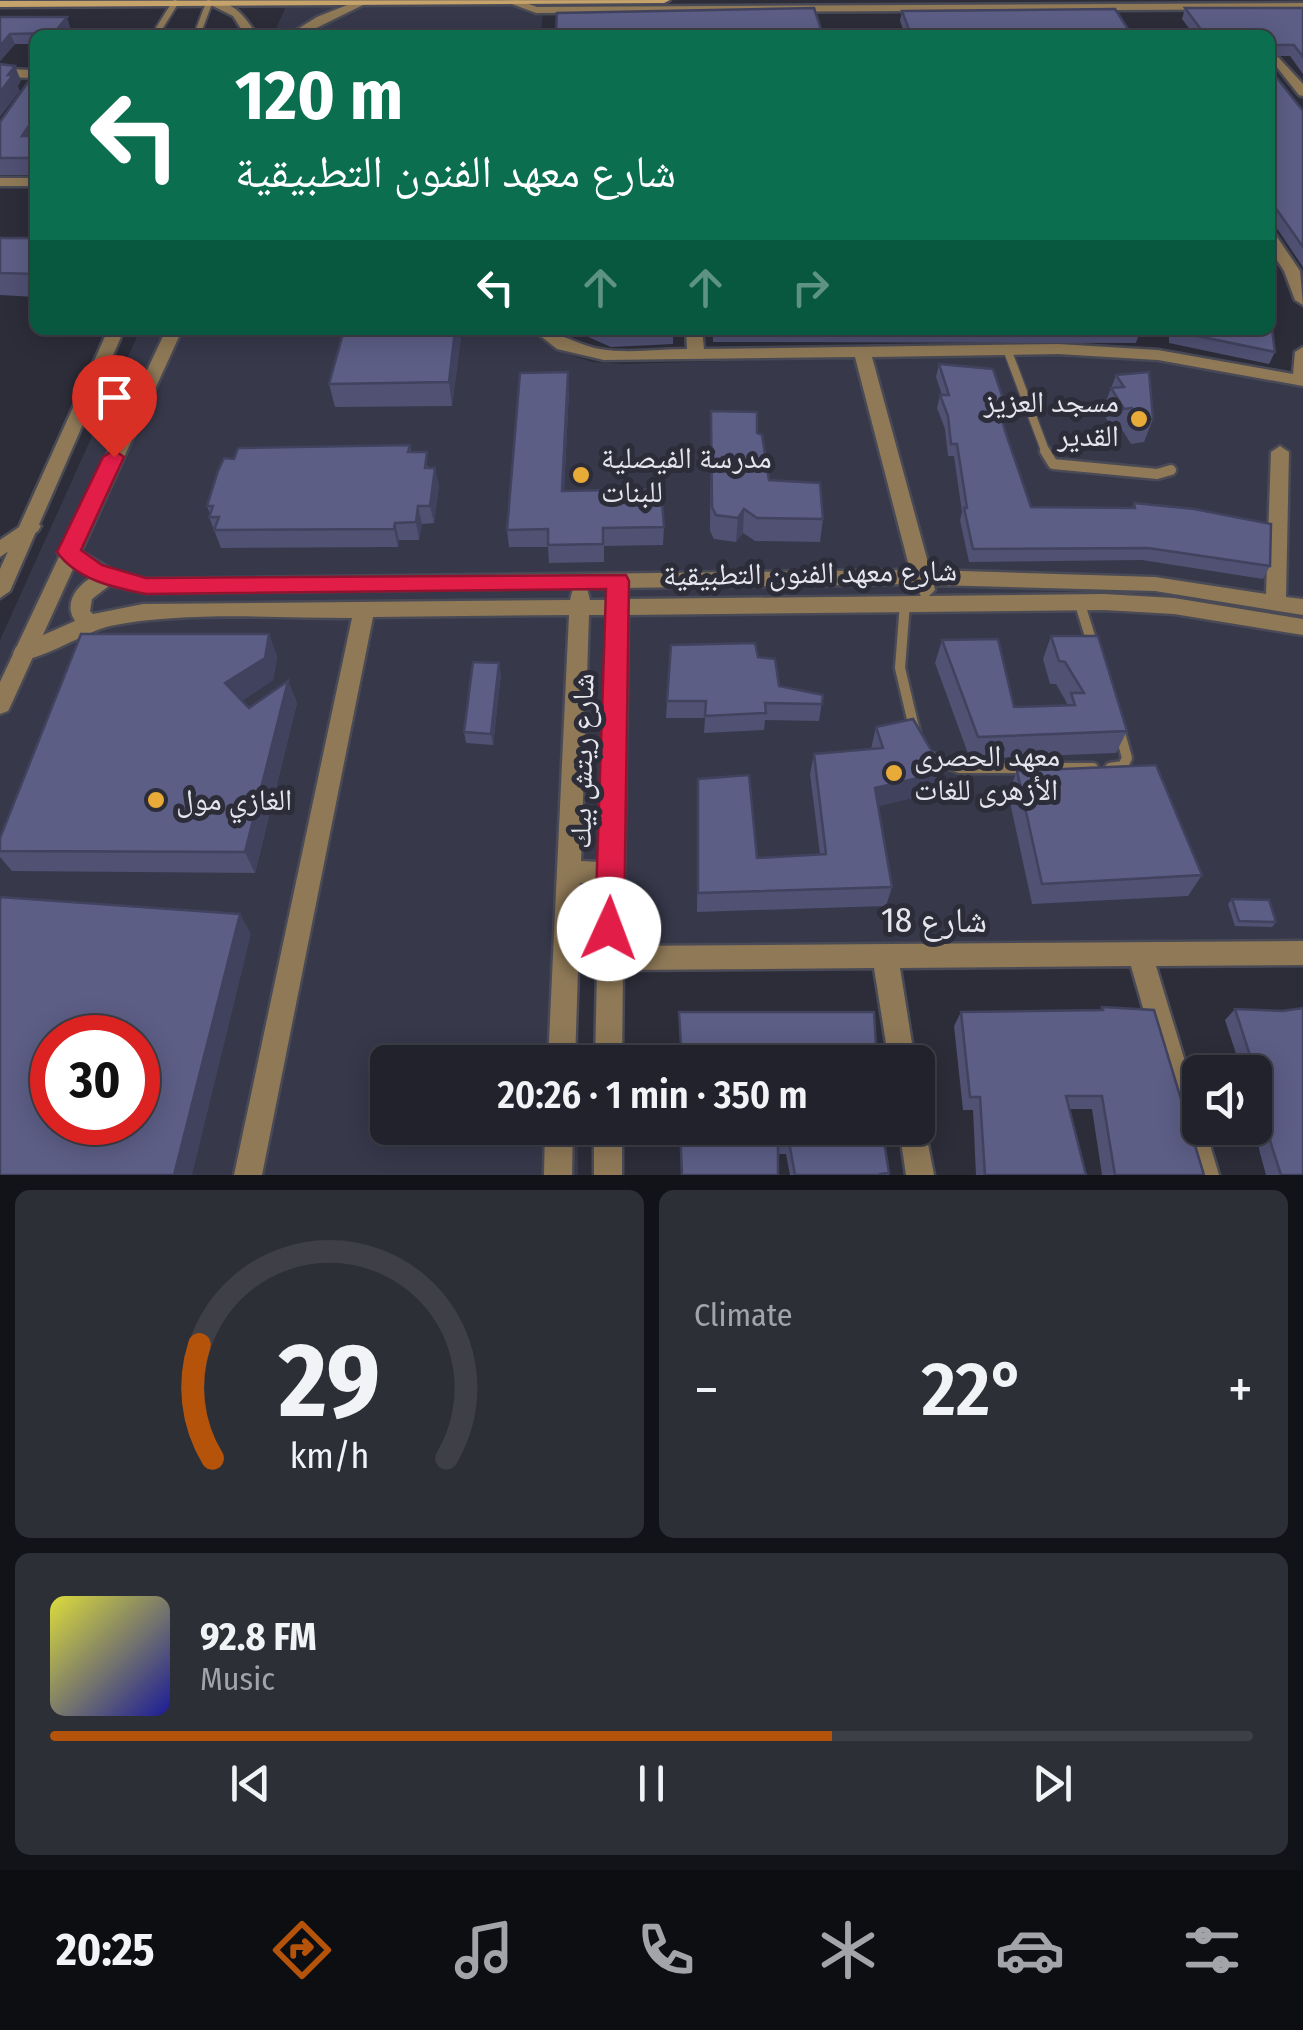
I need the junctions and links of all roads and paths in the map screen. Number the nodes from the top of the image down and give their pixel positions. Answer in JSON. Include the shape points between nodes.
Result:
{"nodes":[{"id":1,"x":664,"y":0,"type":"edge"},
{"id":2,"x":510,"y":1,"type":"edge"},
{"id":3,"x":175,"y":3,"type":"junction"},
{"id":4,"x":212,"y":3,"type":"junction"},
{"id":5,"x":361,"y":3,"type":"junction"},
{"id":6,"x":0,"y":4,"type":"edge"},
{"id":7,"x":1303,"y":6,"type":"edge"},
{"id":8,"x":159,"y":30,"type":"edge"},
{"id":9,"x":199,"y":30,"type":"edge"},
{"id":10,"x":248,"y":30,"type":"edge"},
{"id":11,"x":302,"y":30,"type":"edge"},
{"id":12,"x":1275,"y":60,"type":"edge"},
{"id":13,"x":1303,"y":60,"type":"edge"},
{"id":14,"x":1275,"y":61,"type":"edge"},
{"id":15,"x":0,"y":73,"type":"edge"},
{"id":16,"x":30,"y":74,"type":"edge"},
{"id":17,"x":1303,"y":92,"type":"edge"},
{"id":18,"x":0,"y":182,"type":"edge"},
{"id":19,"x":30,"y":182,"type":"edge"},
{"id":20,"x":1275,"y":245,"type":"edge"},
{"id":21,"x":1275,"y":269,"type":"edge"},
{"id":22,"x":1292,"y":271,"type":"junction"},
{"id":23,"x":1303,"y":300,"type":"edge"},
{"id":24,"x":114,"y":335,"type":"edge"},
{"id":25,"x":172,"y":335,"type":"edge"},
{"id":26,"x":548,"y":335,"type":"edge"},
{"id":27,"x":694,"y":335,"type":"edge"},
{"id":28,"x":1008,"y":349,"type":"junction"},
{"id":29,"x":1303,"y":352,"type":"edge"},
{"id":30,"x":863,"y":354,"type":"junction"},
{"id":31,"x":696,"y":356,"type":"junction"},
{"id":32,"x":1302,"y":380,"type":"edge"},
{"id":33,"x":1280,"y":452,"type":"dead end"},
{"id":34,"x":1171,"y":470,"type":"dead end"},
{"id":35,"x":32,"y":524,"type":"junction"},
{"id":36,"x":0,"y":550,"type":"edge"},
{"id":37,"x":68,"y":552,"type":"junction"},
{"id":38,"x":108,"y":577,"type":"junction"},
{"id":39,"x":922,"y":577,"type":"junction"},
{"id":40,"x":618,"y":581,"type":"junction"},
{"id":41,"x":0,"y":591,"type":"edge"},
{"id":42,"x":580,"y":594,"type":"junction"},
{"id":43,"x":928,"y":601,"type":"junction"},
{"id":44,"x":1276,"y":601,"type":"junction"},
{"id":45,"x":905,"y":602,"type":"junction"},
{"id":46,"x":1079,"y":602,"type":"junction"},
{"id":47,"x":618,"y":606,"type":"junction"},
{"id":48,"x":1303,"y":607,"type":"edge"},
{"id":49,"x":364,"y":610,"type":"junction"},
{"id":50,"x":89,"y":624,"type":"junction"},
{"id":51,"x":1303,"y":627,"type":"edge"},
{"id":52,"x":23,"y":653,"type":"junction"},
{"id":53,"x":1099,"y":666,"type":"edge"},
{"id":54,"x":0,"y":705,"type":"edge"},
{"id":55,"x":1116,"y":721,"type":"edge"},
{"id":56,"x":568,"y":872,"type":"junction"},
{"id":57,"x":612,"y":873,"type":"junction"},
{"id":58,"x":1303,"y":953,"type":"edge"},
{"id":59,"x":1140,"y":954,"type":"junction"},
{"id":60,"x":885,"y":955,"type":"junction"},
{"id":61,"x":608,"y":957,"type":"junction"},
{"id":62,"x":564,"y":958,"type":"junction"},
{"id":63,"x":561,"y":1045,"type":"edge"},
{"id":64,"x":608,"y":1045,"type":"edge"},
{"id":65,"x":899,"y":1045,"type":"edge"},
{"id":66,"x":559,"y":1145,"type":"edge"},
{"id":67,"x":608,"y":1145,"type":"edge"},
{"id":68,"x":915,"y":1145,"type":"edge"},
{"id":69,"x":248,"y":1175,"type":"edge"},
{"id":70,"x":558,"y":1175,"type":"edge"},
{"id":71,"x":608,"y":1175,"type":"edge"},
{"id":72,"x":920,"y":1175,"type":"edge"},
{"id":73,"x":1205,"y":1175,"type":"edge"}],
"edges":[{"from":1,"to":2,"type":"main road"},
{"from":2,"to":5,"type":"main road"},
{"from":2,"to":7,"type":"street","via":[[536,10]]},
{"from":3,"to":4,"type":"main road"},
{"from":3,"to":6,"type":"main road"},
{"from":3,"to":8,"type":"lane"},
{"from":4,"to":5,"type":"main road"},
{"from":4,"to":9,"type":"lane"},
{"from":4,"to":10,"type":"street","via":[[237,14]]},
{"from":5,"to":11,"type":"street"},
{"from":12,"to":13,"type":"street"},
{"from":14,"to":17,"type":"street"},
{"from":15,"to":16,"type":"street"},
{"from":18,"to":19,"type":"street"},
{"from":20,"to":22,"type":"street"},
{"from":21,"to":22,"type":"street"},
{"from":22,"to":23,"type":"street"},
{"from":24,"to":35,"type":"street"},
{"from":25,"to":37,"type":"street"},
{"from":26,"to":31,"type":"street","via":[[594,354]]},
{"from":27,"to":31,"type":"street"},
{"from":28,"to":30,"type":"street"},
{"from":28,"to":32,"type":"street","via":[[1158,355]]},
{"from":28,"to":34,"type":"lane","via":[[1053,464]]},
{"from":29,"to":32,"type":"street"},
{"from":30,"to":31,"type":"street"},
{"from":30,"to":39,"type":"street"},
{"from":33,"to":44,"type":"street"},
{"from":35,"to":36,"type":"street"},
{"from":35,"to":41,"type":"street"},
{"from":37,"to":38,"type":"street","name":"شارع معهد الفنون التطبيقية"},
{"from":37,"to":52,"type":"street"},
{"from":38,"to":42,"type":"street","name":"شارع معهد الفنون التطبيقية","via":[[146,586]]},
{"from":38,"to":50,"type":"street","via":[[81,600],[80,613]]},
{"from":39,"to":40,"type":"street","name":"شارع معهد الفنون التطبيقية"},
{"from":39,"to":43,"type":"street"},
{"from":39,"to":44,"type":"street","name":"شارع معهد الفنون التطبيقية","via":[[1155,584]]},
{"from":40,"to":42,"type":"street","name":"شارع معهد الفنون التطبيقية"},
{"from":40,"to":47,"type":"street","name":"شارع ريتش بيك"},
{"from":42,"to":47,"type":"street","name":"شارع معهد الفنون التطبيقية"},
{"from":42,"to":49,"type":"street","name":"شارع معهد الفنون التطبيقية"},
{"from":42,"to":56,"type":"street","name":"شارع ريتش بيك"},
{"from":43,"to":45,"type":"street","name":"شارع معهد الفنون التطبيقية"},
{"from":43,"to":46,"type":"street","name":"شارع معهد الفنون التطبيقية"},
{"from":44,"to":48,"type":"street","name":"شارع معهد الفنون التطبيقية"},
{"from":45,"to":47,"type":"street","name":"شارع معهد الفنون التطبيقية"},
{"from":45,"to":55,"type":"lane","via":[[899,685],[923,752],[938,762],[960,768],[1116,768],[1127,758]]},
{"from":46,"to":51,"type":"street","name":"شارع معهد الفنون التطبيقية","via":[[1174,606]]},
{"from":46,"to":53,"type":"lane"},
{"from":47,"to":57,"type":"street","name":"شارع ريتش بيك"},
{"from":49,"to":50,"type":"street","name":"شارع معهد الفنون التطبيقية","via":[[143,612]]},
{"from":49,"to":69,"type":"street"},
{"from":50,"to":52,"type":"street","name":"شارع معهد الفنون التطبيقية"},
{"from":52,"to":54,"type":"street"},
{"from":56,"to":57,"type":"street"},
{"from":56,"to":62,"type":"street","name":"شارع ريتش بيك"},
{"from":57,"to":61,"type":"street","name":"شارع ريتش بيك"},
{"from":58,"to":59,"type":"street","name":"شارع 18"},
{"from":59,"to":60,"type":"street","name":"شارع 18"},
{"from":59,"to":73,"type":"street"},
{"from":60,"to":61,"type":"street","name":"شارع 18"},
{"from":60,"to":65,"type":"street"},
{"from":61,"to":62,"type":"street","name":"شارع 18"},
{"from":61,"to":64,"type":"street","name":"شارع ريتش بيك"},
{"from":62,"to":63,"type":"street","name":"شارع ريتش بيك"},
{"from":66,"to":70,"type":"street"},
{"from":67,"to":71,"type":"street"},
{"from":68,"to":72,"type":"street"}]}
